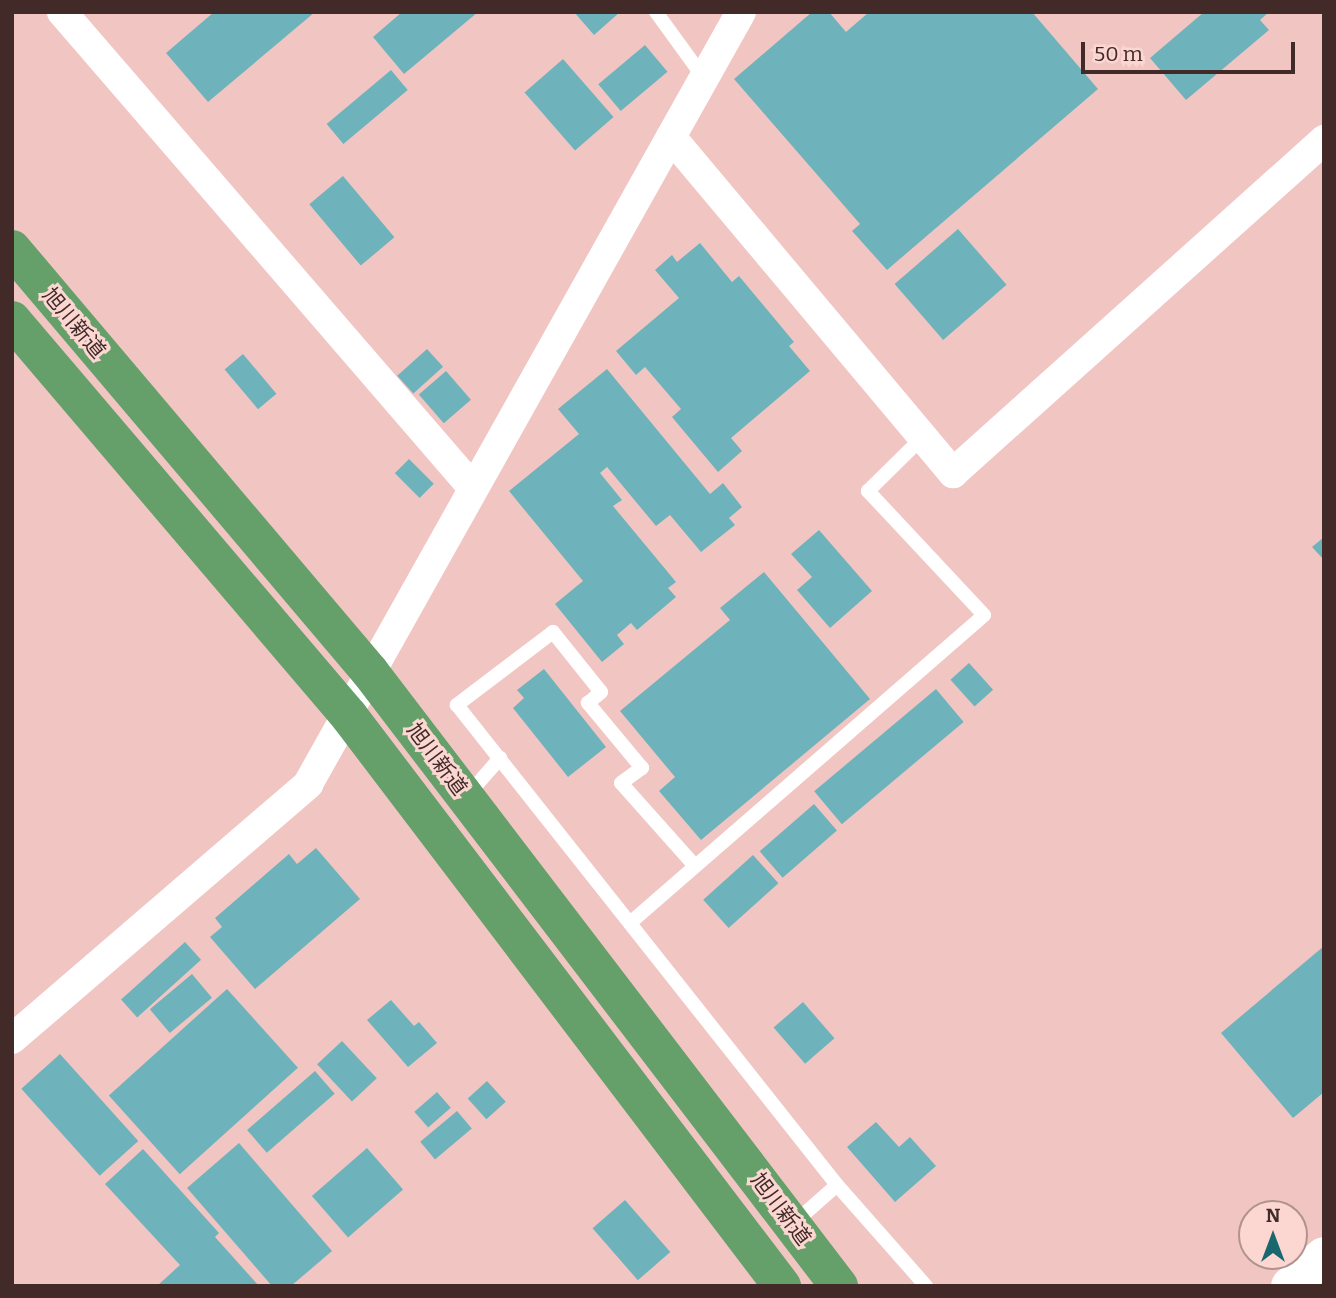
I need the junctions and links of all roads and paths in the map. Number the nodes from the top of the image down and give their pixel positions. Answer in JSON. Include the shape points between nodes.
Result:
{"nodes":[{"id":1,"x":62,"y":12,"type":"edge"},
{"id":2,"x":656,"y":12,"type":"edge"},
{"id":3,"x":741,"y":12,"type":"edge"},
{"id":4,"x":704,"y":78,"type":"junction"},
{"id":5,"x":671,"y":136,"type":"junction"},
{"id":6,"x":1324,"y":140,"type":"edge"},
{"id":7,"x":12,"y":249,"type":"edge"},
{"id":8,"x":12,"y":320,"type":"edge"},
{"id":9,"x":924,"y":436,"type":"junction"},
{"id":10,"x":473,"y":488,"type":"junction"},
{"id":11,"x":370,"y":671,"type":"junction"},
{"id":12,"x":349,"y":716,"type":"junction"},
{"id":13,"x":500,"y":758,"type":"junction"},
{"id":14,"x":466,"y":797,"type":"junction"},
{"id":15,"x":695,"y":866,"type":"junction"},
{"id":16,"x":630,"y":923,"type":"junction"},
{"id":17,"x":12,"y":1040,"type":"edge"},
{"id":18,"x":838,"y":1185,"type":"junction"},
{"id":19,"x":792,"y":1224,"type":"junction"},
{"id":20,"x":1324,"y":1256,"type":"edge"},
{"id":21,"x":782,"y":1286,"type":"edge"},
{"id":22,"x":839,"y":1286,"type":"edge"},
{"id":23,"x":926,"y":1286,"type":"edge"},
{"id":24,"x":1290,"y":1286,"type":"edge"}],
"edges":[{"from":1,"to":10,"type":"street"},
{"from":2,"to":4,"type":"lane"},
{"from":3,"to":4,"type":"street"},
{"from":4,"to":5,"type":"street"},
{"from":5,"to":9,"type":"street"},
{"from":5,"to":10,"type":"street"},
{"from":6,"to":9,"type":"street","via":[[953,473]]},
{"from":7,"to":11,"type":"highway","name":"旭川新道"},
{"from":8,"to":12,"type":"highway"},
{"from":9,"to":15,"type":"lane","via":[[868,491],[984,615]]},
{"from":10,"to":11,"type":"street"},
{"from":11,"to":12,"type":"street"},
{"from":11,"to":14,"type":"highway","name":"旭川新道"},
{"from":12,"to":17,"type":"street","via":[[308,784]]},
{"from":12,"to":21,"type":"highway"},
{"from":13,"to":14,"type":"lane"},
{"from":13,"to":15,"type":"lane","via":[[457,705],[553,632],[601,692],[588,703],[642,768],[621,783]]},
{"from":13,"to":16,"type":"lane"},
{"from":14,"to":19,"type":"highway","name":"旭川新道"},
{"from":15,"to":16,"type":"lane"},
{"from":16,"to":18,"type":"lane"},
{"from":18,"to":19,"type":"lane"},
{"from":18,"to":23,"type":"lane"},
{"from":19,"to":22,"type":"highway","name":"旭川新道"},
{"from":20,"to":24,"type":"main road"}]}
